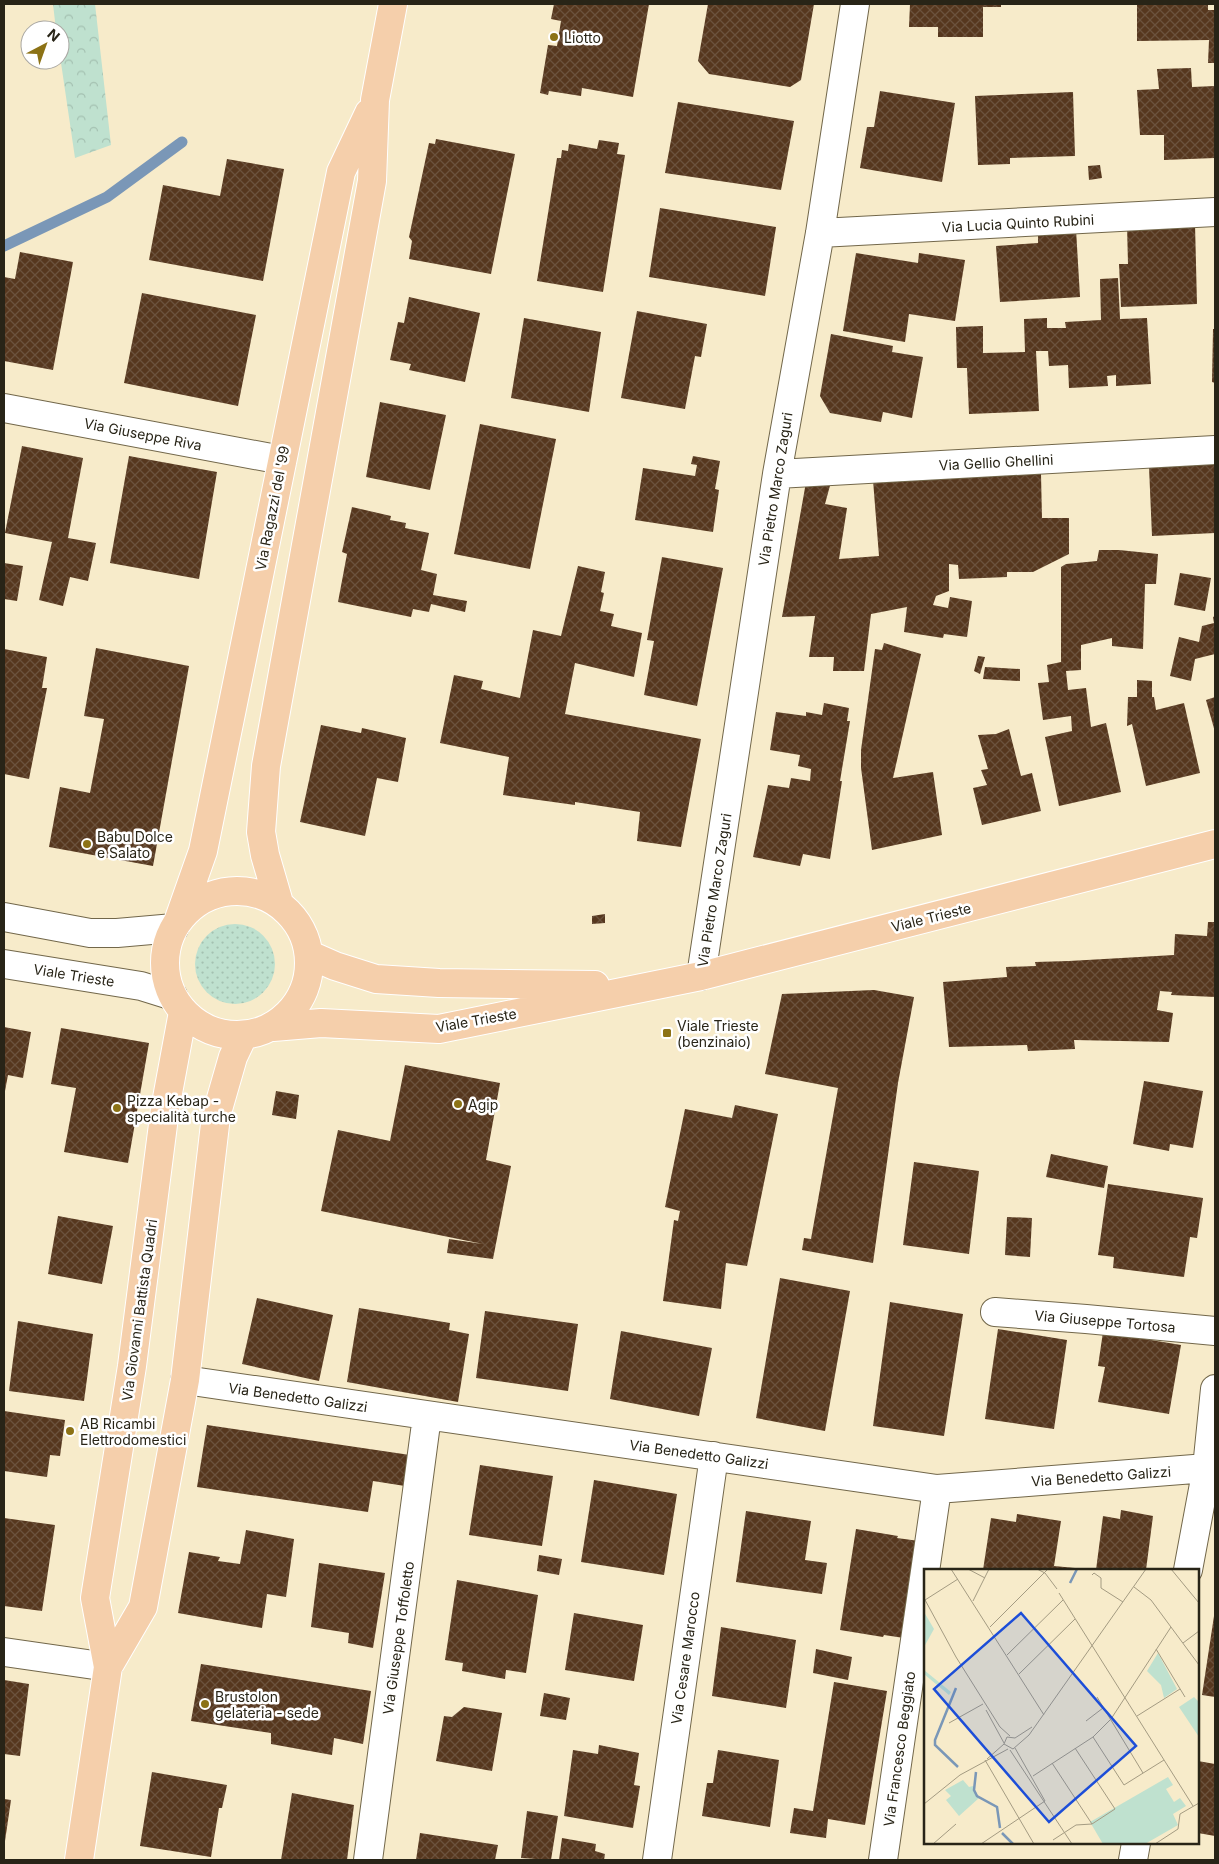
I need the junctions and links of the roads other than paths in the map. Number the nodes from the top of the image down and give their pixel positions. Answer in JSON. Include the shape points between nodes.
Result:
{"nodes":[{"id":1,"x":393,"y":4,"type":"edge"},
{"id":2,"x":855,"y":4,"type":"edge"},
{"id":3,"x":375,"y":100,"type":"junction"},
{"id":4,"x":1215,"y":212,"type":"edge"},
{"id":5,"x":820,"y":233,"type":"junction"},
{"id":6,"x":4,"y":408,"type":"edge"},
{"id":7,"x":1215,"y":450,"type":"edge"},
{"id":8,"x":282,"y":460,"type":"junction"},
{"id":9,"x":777,"y":474,"type":"junction"},
{"id":10,"x":1215,"y":844,"type":"edge"},
{"id":11,"x":279,"y":903,"type":"junction"},
{"id":12,"x":4,"y":918,"type":"edge"},
{"id":13,"x":176,"y":924,"type":"junction"},
{"id":14,"x":310,"y":955,"type":"junction"},
{"id":15,"x":4,"y":964,"type":"edge"},
{"id":16,"x":701,"y":976,"type":"junction"},
{"id":17,"x":646,"y":986,"type":"junction"},
{"id":18,"x":178,"y":1004,"type":"junction"},
{"id":19,"x":273,"y":1027,"type":"junction"},
{"id":20,"x":243,"y":1036,"type":"junction"},
{"id":21,"x":995,"y":1312,"type":"dead end"},
{"id":22,"x":1215,"y":1331,"type":"edge"},
{"id":23,"x":185,"y":1380,"type":"junction"},
{"id":24,"x":1215,"y":1389,"type":"edge"},
{"id":25,"x":427,"y":1416,"type":"junction"},
{"id":26,"x":714,"y":1456,"type":"junction"},
{"id":27,"x":1211,"y":1467,"type":"edge"},
{"id":28,"x":937,"y":1489,"type":"junction"},
{"id":29,"x":925,"y":1569,"type":"edge"},
{"id":30,"x":1188,"y":1569,"type":"edge"},
{"id":31,"x":924,"y":1578,"type":"edge"},
{"id":32,"x":4,"y":1652,"type":"edge"},
{"id":33,"x":108,"y":1667,"type":"junction"},
{"id":34,"x":1136,"y":1844,"type":"edge"},
{"id":35,"x":79,"y":1860,"type":"edge"},
{"id":36,"x":368,"y":1860,"type":"edge"},
{"id":37,"x":657,"y":1860,"type":"edge"},
{"id":38,"x":883,"y":1860,"type":"edge"},
{"id":39,"x":1133,"y":1860,"type":"edge"}],
"edges":[{"from":1,"to":3,"type":"main road","name":"Via Ragazzi del '99"},
{"from":2,"to":5,"type":"street","name":"Via Pietro Marco Zaguri"},
{"from":3,"to":8,"type":"main road","name":"Via Ragazzi del '99","via":[[341,172]]},
{"from":3,"to":11,"type":"main road","name":"Via Ragazzi del '99","via":[[372,181],[266,766],[261,832]]},
{"from":4,"to":5,"type":"street","name":"Via Lucia Quinto Rubini"},
{"from":5,"to":9,"type":"street","name":"Via Pietro Marco Zaguri"},
{"from":6,"to":8,"type":"street","name":"Via Giuseppe Riva"},
{"from":7,"to":9,"type":"street","name":"Via Gellio Ghellini"},
{"from":8,"to":13,"type":"main road","name":"Via Ragazzi del '99","via":[[203,851]]},
{"from":9,"to":16,"type":"street","name":"Via Pietro Marco Zaguri"},
{"from":10,"to":16,"type":"main road","name":"Viale Trieste"},
{"from":11,"to":13,"type":"main road","name":"Via Ragazzi del '99","via":[[262,895],[226,891],[208,896],[192,906]]},
{"from":11,"to":14,"type":"main road","name":"Via Ragazzi del '99","via":[[294,917],[305,935]]},
{"from":12,"to":13,"type":"street","via":[[90,933],[117,933]]},
{"from":13,"to":18,"type":"main road","name":"Via Ragazzi del '99","via":[[166,950],[165,973]]},
{"from":14,"to":17,"type":"main road","name":"Viale Trieste","via":[[376,979]]},
{"from":14,"to":19,"type":"main road","name":"Via Ragazzi del '99","via":[[309,976],[302,997]]},
{"from":15,"to":18,"type":"street","name":"Viale Trieste","via":[[141,986]]},
{"from":16,"to":17,"type":"main road","name":"Viale Trieste"},
{"from":17,"to":19,"type":"main road","name":"Viale Trieste","via":[[439,1029],[321,1022]]},
{"from":18,"to":20,"type":"main road","name":"Via Ragazzi del '99","via":[[196,1023],[210,1031]]},
{"from":18,"to":33,"type":"main road","name":"Via Giovanni Battista Quadri","via":[[132,1366],[94,1598]]},
{"from":19,"to":20,"type":"main road","name":"Via Ragazzi del '99"},
{"from":20,"to":23,"type":"main road","name":"Via Giovanni Battista Quadri","via":[[232,1057],[216,1116]]},
{"from":21,"to":22,"type":"street","name":"Via Giuseppe Tortosa"},
{"from":23,"to":25,"type":"street","name":"Via Benedetto Galizzi"},
{"from":23,"to":33,"type":"main road","name":"Via Giovanni Battista Quadri","via":[[143,1607]]},
{"from":24,"to":27,"type":"street"},
{"from":25,"to":26,"type":"street","name":"Via Benedetto Galizzi"},
{"from":25,"to":36,"type":"street","name":"Via Giuseppe Toffoletto"},
{"from":26,"to":28,"type":"street","name":"Via Benedetto Galizzi"},
{"from":26,"to":37,"type":"street","name":"Via Cesare Marocco"},
{"from":27,"to":28,"type":"street","name":"Via Benedetto Galizzi"},
{"from":27,"to":30,"type":"street"},
{"from":28,"to":29,"type":"street","name":"Via Francesco Beggiato"},
{"from":31,"to":38,"type":"street","name":"Via Francesco Beggiato"},
{"from":32,"to":33,"type":"street"},
{"from":33,"to":35,"type":"main road","name":"Via Giovanni Battista Quadri"},
{"from":34,"to":39,"type":"street"}]}
